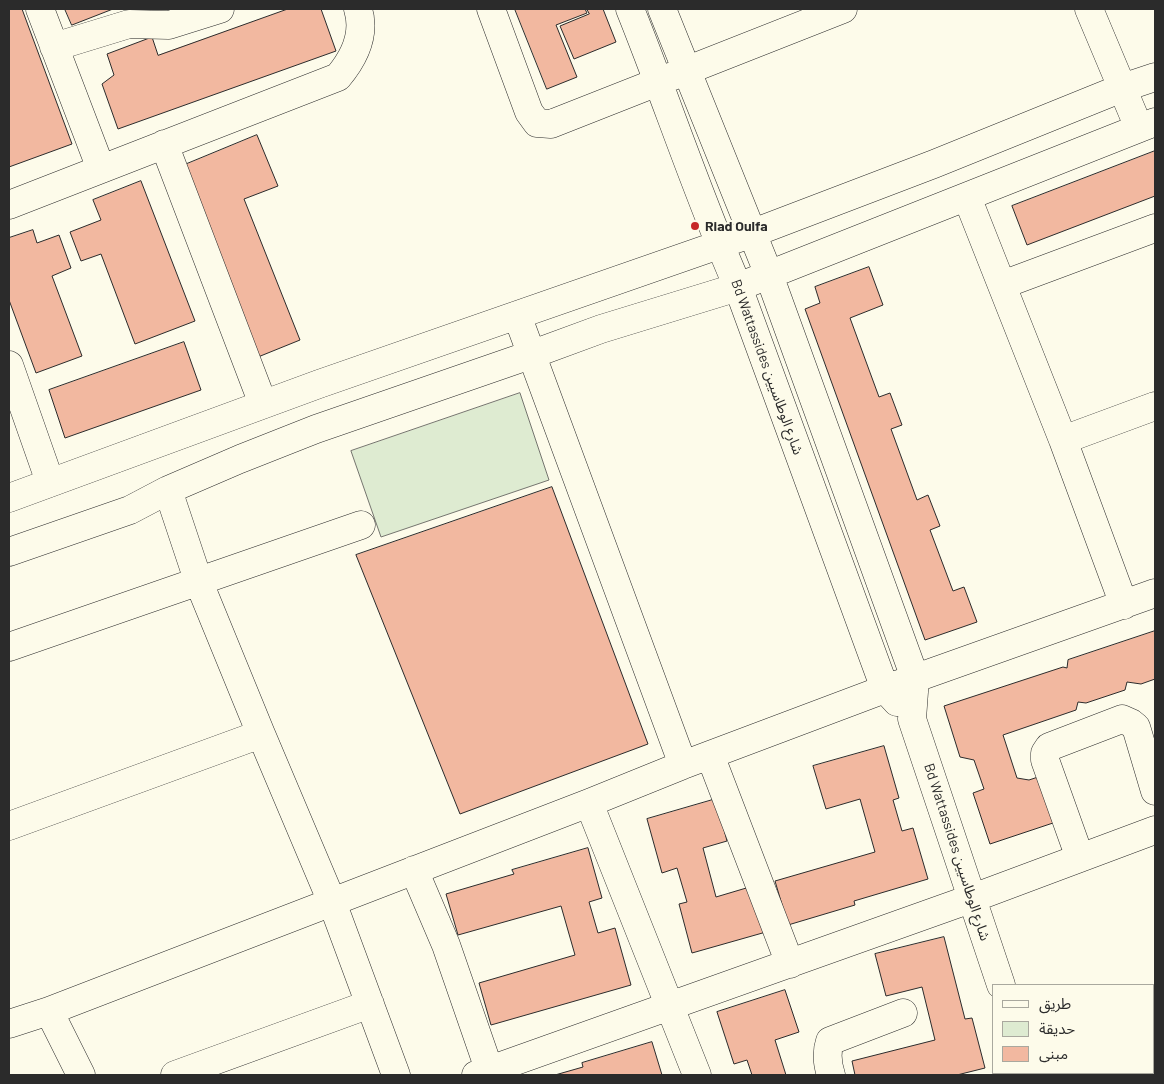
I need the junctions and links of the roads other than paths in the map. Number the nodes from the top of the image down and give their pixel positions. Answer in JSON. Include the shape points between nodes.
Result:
{"nodes":[{"id":1,"x":40,"y":9,"type":"edge"},
{"id":2,"x":220,"y":9,"type":"edge"},
{"id":3,"x":358,"y":9,"type":"edge"},
{"id":4,"x":491,"y":9,"type":"edge"},
{"id":5,"x":630,"y":9,"type":"edge"},
{"id":6,"x":662,"y":9,"type":"edge"},
{"id":7,"x":842,"y":9,"type":"edge"},
{"id":8,"x":1089,"y":9,"type":"edge"},
{"id":9,"x":156,"y":17,"type":"edge"},
{"id":10,"x":54,"y":47,"type":"junction"},
{"id":11,"x":687,"y":71,"type":"junction"},
{"id":12,"x":1155,"y":77,"type":"edge"},
{"id":13,"x":660,"y":82,"type":"junction"},
{"id":14,"x":1122,"y":88,"type":"junction"},
{"id":15,"x":1147,"y":125,"type":"edge"},
{"id":16,"x":164,"y":144,"type":"junction"},
{"id":17,"x":101,"y":169,"type":"junction"},
{"id":18,"x":967,"y":196,"type":"junction"},
{"id":19,"x":9,"y":206,"type":"edge"},
{"id":20,"x":1155,"y":228,"type":"edge"},
{"id":21,"x":752,"y":233,"type":"junction"},
{"id":22,"x":719,"y":244,"type":"junction"},
{"id":23,"x":769,"y":275,"type":"junction"},
{"id":24,"x":1002,"y":285,"type":"junction"},
{"id":25,"x":738,"y":287,"type":"junction"},
{"id":26,"x":517,"y":315,"type":"junction"},
{"id":27,"x":532,"y":354,"type":"junction"},
{"id":28,"x":9,"y":365,"type":"edge"},
{"id":29,"x":263,"y":404,"type":"junction"},
{"id":30,"x":1155,"y":406,"type":"edge"},
{"id":31,"x":1063,"y":440,"type":"junction"},
{"id":32,"x":50,"y":482,"type":"junction"},
{"id":33,"x":168,"y":490,"type":"junction"},
{"id":34,"x":9,"y":498,"type":"edge"},
{"id":35,"x":361,"y":525,"type":"dead end"},
{"id":36,"x":9,"y":552,"type":"edge"},
{"id":37,"x":198,"y":580,"type":"junction"},
{"id":38,"x":1155,"y":593,"type":"edge"},
{"id":39,"x":1124,"y":606,"type":"junction"},
{"id":40,"x":9,"y":647,"type":"edge"},
{"id":41,"x":915,"y":678,"type":"junction"},
{"id":42,"x":885,"y":689,"type":"junction"},
{"id":43,"x":912,"y":719,"type":"junction"},
{"id":44,"x":261,"y":734,"type":"junction"},
{"id":45,"x":710,"y":755,"type":"junction"},
{"id":46,"x":683,"y":765,"type":"junction"},
{"id":47,"x":1155,"y":791,"type":"edge"},
{"id":48,"x":589,"y":803,"type":"junction"},
{"id":49,"x":9,"y":826,"type":"edge"},
{"id":50,"x":1155,"y":830,"type":"edge"},
{"id":51,"x":1080,"y":858,"type":"junction"},
{"id":52,"x":414,"y":870,"type":"junction"},
{"id":53,"x":972,"y":898,"type":"junction"},
{"id":54,"x":332,"y":902,"type":"junction"},
{"id":55,"x":790,"y":964,"type":"junction"},
{"id":56,"x":1001,"y":984,"type":"edge"},
{"id":57,"x":370,"y":1004,"type":"junction"},
{"id":58,"x":670,"y":1007,"type":"junction"},
{"id":59,"x":49,"y":1011,"type":"junction"},
{"id":60,"x":903,"y":1013,"type":"dead end"},
{"id":61,"x":9,"y":1024,"type":"edge"},
{"id":62,"x":486,"y":1074,"type":"edge"},
{"id":63,"x":81,"y":1075,"type":"edge"},
{"id":64,"x":175,"y":1075,"type":"edge"},
{"id":65,"x":396,"y":1075,"type":"edge"},
{"id":66,"x":697,"y":1075,"type":"edge"},
{"id":67,"x":831,"y":1075,"type":"edge"}],
"edges":[{"from":1,"to":10,"type":"street"},
{"from":2,"to":9,"type":"street","via":[[169,25]]},
{"from":3,"to":16,"type":"street","via":[[361,32],[357,48],[338,77]]},
{"from":4,"to":13,"type":"street","via":[[529,112],[537,123],[551,124]]},
{"from":5,"to":13,"type":"street","name":"Bd Wattassides شارع الوطاسيين"},
{"from":6,"to":11,"type":"street","name":"Bd Wattassides شارع الوطاسيين"},
{"from":7,"to":11,"type":"street"},
{"from":8,"to":14,"type":"street"},
{"from":9,"to":10,"type":"street"},
{"from":10,"to":17,"type":"street"},
{"from":11,"to":13,"type":"street"},
{"from":11,"to":21,"type":"street","name":"Bd Wattassides شارع الوطاسيين"},
{"from":12,"to":14,"type":"street"},
{"from":13,"to":22,"type":"street","name":"Bd Wattassides شارع الوطاسيين"},
{"from":14,"to":15,"type":"street"},
{"from":14,"to":21,"type":"street"},
{"from":15,"to":18,"type":"street"},
{"from":16,"to":17,"type":"street"},
{"from":16,"to":29,"type":"street"},
{"from":17,"to":19,"type":"street"},
{"from":18,"to":23,"type":"street"},
{"from":18,"to":24,"type":"street"},
{"from":20,"to":24,"type":"street"},
{"from":21,"to":22,"type":"street"},
{"from":21,"to":23,"type":"street","name":"Bd Wattassides شارع الوطاسيين"},
{"from":22,"to":25,"type":"street","name":"Bd Wattassides شارع الوطاسيين"},
{"from":22,"to":26,"type":"street"},
{"from":23,"to":25,"type":"street"},
{"from":23,"to":41,"type":"street","name":"Bd Wattassides شارع الوطاسيين"},
{"from":24,"to":31,"type":"street"},
{"from":25,"to":27,"type":"street"},
{"from":25,"to":42,"type":"street","name":"Bd Wattassides شارع الوطاسيين"},
{"from":26,"to":27,"type":"street"},
{"from":26,"to":29,"type":"street"},
{"from":27,"to":33,"type":"street","via":[[316,429]]},
{"from":27,"to":46,"type":"street"},
{"from":28,"to":32,"type":"street"},
{"from":29,"to":32,"type":"street"},
{"from":30,"to":31,"type":"street"},
{"from":31,"to":39,"type":"street"},
{"from":32,"to":34,"type":"street"},
{"from":33,"to":36,"type":"street","via":[[130,510]]},
{"from":33,"to":37,"type":"street"},
{"from":35,"to":37,"type":"street"},
{"from":37,"to":40,"type":"street"},
{"from":37,"to":44,"type":"street"},
{"from":38,"to":39,"type":"street"},
{"from":39,"to":41,"type":"street"},
{"from":41,"to":42,"type":"street"},
{"from":41,"to":43,"type":"street","name":"Bd Wattassides شارع الوطاسيين"},
{"from":42,"to":43,"type":"street","name":"Bd Wattassides شارع الوطاسيين"},
{"from":42,"to":45,"type":"street"},
{"from":43,"to":53,"type":"street","name":"Bd Wattassides شارع الوطاسيين"},
{"from":44,"to":49,"type":"street"},
{"from":44,"to":54,"type":"street"},
{"from":45,"to":46,"type":"street"},
{"from":45,"to":55,"type":"street"},
{"from":46,"to":48,"type":"street"},
{"from":47,"to":51,"type":"street","via":[[1136,727],[1122,719],[1049,747],[1045,760]]},
{"from":48,"to":52,"type":"street"},
{"from":48,"to":58,"type":"street"},
{"from":50,"to":51,"type":"street"},
{"from":51,"to":53,"type":"street"},
{"from":52,"to":54,"type":"street"},
{"from":52,"to":62,"type":"street","via":[[446,945]]},
{"from":53,"to":55,"type":"street"},
{"from":53,"to":56,"type":"street","name":"Bd Wattassides شارع الوطاسيين"},
{"from":54,"to":57,"type":"street"},
{"from":54,"to":59,"type":"street"},
{"from":55,"to":58,"type":"street"},
{"from":57,"to":64,"type":"street"},
{"from":57,"to":65,"type":"street"},
{"from":58,"to":62,"type":"street"},
{"from":58,"to":66,"type":"street"},
{"from":59,"to":61,"type":"street"},
{"from":59,"to":63,"type":"street"},
{"from":60,"to":67,"type":"street","via":[[830,1041],[827,1063]]}]}
